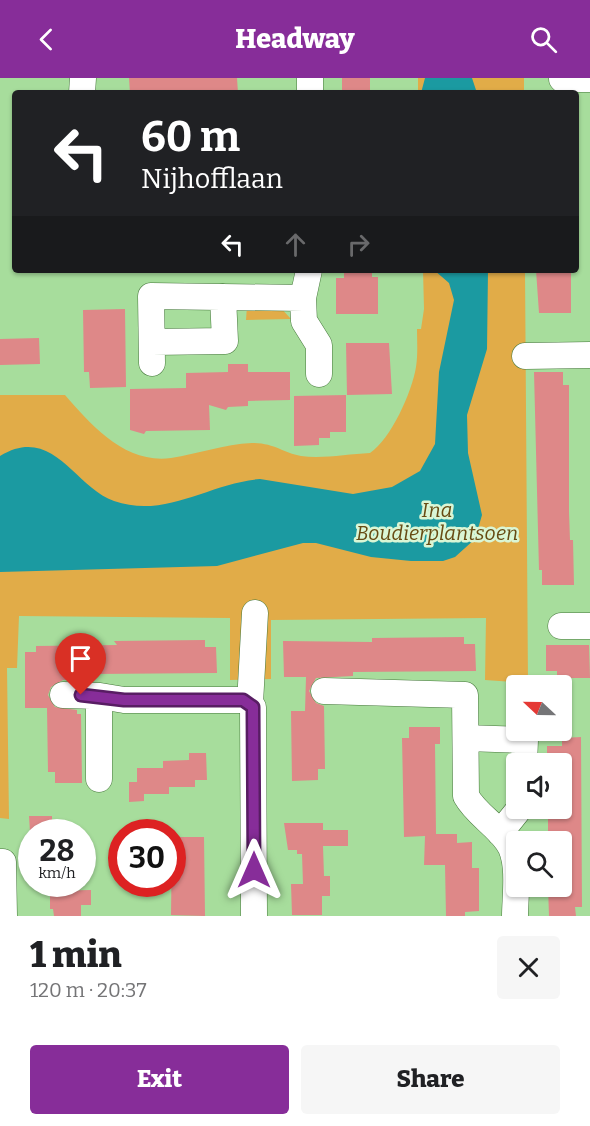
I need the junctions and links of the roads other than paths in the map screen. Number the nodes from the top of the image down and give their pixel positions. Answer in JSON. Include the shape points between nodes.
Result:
{"nodes":[{"id":1,"x":562,"y":79,"type":"edge"},
{"id":2,"x":590,"y":80,"type":"edge"},
{"id":3,"x":309,"y":273,"type":"edge"},
{"id":4,"x":223,"y":297,"type":"junction"},
{"id":5,"x":303,"y":298,"type":"junction"},
{"id":6,"x":590,"y":355,"type":"edge"},
{"id":7,"x":525,"y":356,"type":"dead end"},
{"id":8,"x":319,"y":374,"type":"dead end"},
{"id":9,"x":255,"y":613,"type":"dead end"},
{"id":10,"x":561,"y":626,"type":"dead end"},
{"id":11,"x":590,"y":626,"type":"edge"},
{"id":12,"x":324,"y":691,"type":"dead end"},
{"id":13,"x":63,"y":695,"type":"dead end"},
{"id":14,"x":99,"y":696,"type":"junction"},
{"id":15,"x":250,"y":703,"type":"junction"},
{"id":16,"x":466,"y":738,"type":"junction"},
{"id":17,"x":524,"y":753,"type":"edge"},
{"id":18,"x":99,"y":779,"type":"dead end"},
{"id":19,"x":511,"y":819,"type":"edge"},
{"id":20,"x":500,"y":833,"type":"junction"},
{"id":21,"x":0,"y":862,"type":"edge"},
{"id":22,"x":4,"y":916,"type":"edge"},
{"id":23,"x":254,"y":916,"type":"edge"},
{"id":24,"x":515,"y":916,"type":"edge"}],
"edges":[{"from":1,"to":2,"type":"street"},
{"from":3,"to":5,"type":"street"},
{"from":4,"to":4,"type":"street","via":[[151,296],[152,352],[225,341]]},
{"from":4,"to":5,"type":"street"},
{"from":5,"to":8,"type":"street","via":[[304,321],[319,345]]},
{"from":6,"to":7,"type":"street"},
{"from":9,"to":15,"type":"street"},
{"from":10,"to":11,"type":"street"},
{"from":12,"to":16,"type":"street","via":[[465,695]]},
{"from":13,"to":14,"type":"street"},
{"from":14,"to":15,"type":"street"},
{"from":14,"to":18,"type":"street"},
{"from":15,"to":23,"type":"street"},
{"from":16,"to":17,"type":"street","via":[[525,740]]},
{"from":16,"to":20,"type":"street","via":[[466,796],[471,806]]},
{"from":19,"to":20,"type":"street"},
{"from":20,"to":24,"type":"street","via":[[514,857]]},
{"from":21,"to":22,"type":"street"}]}
